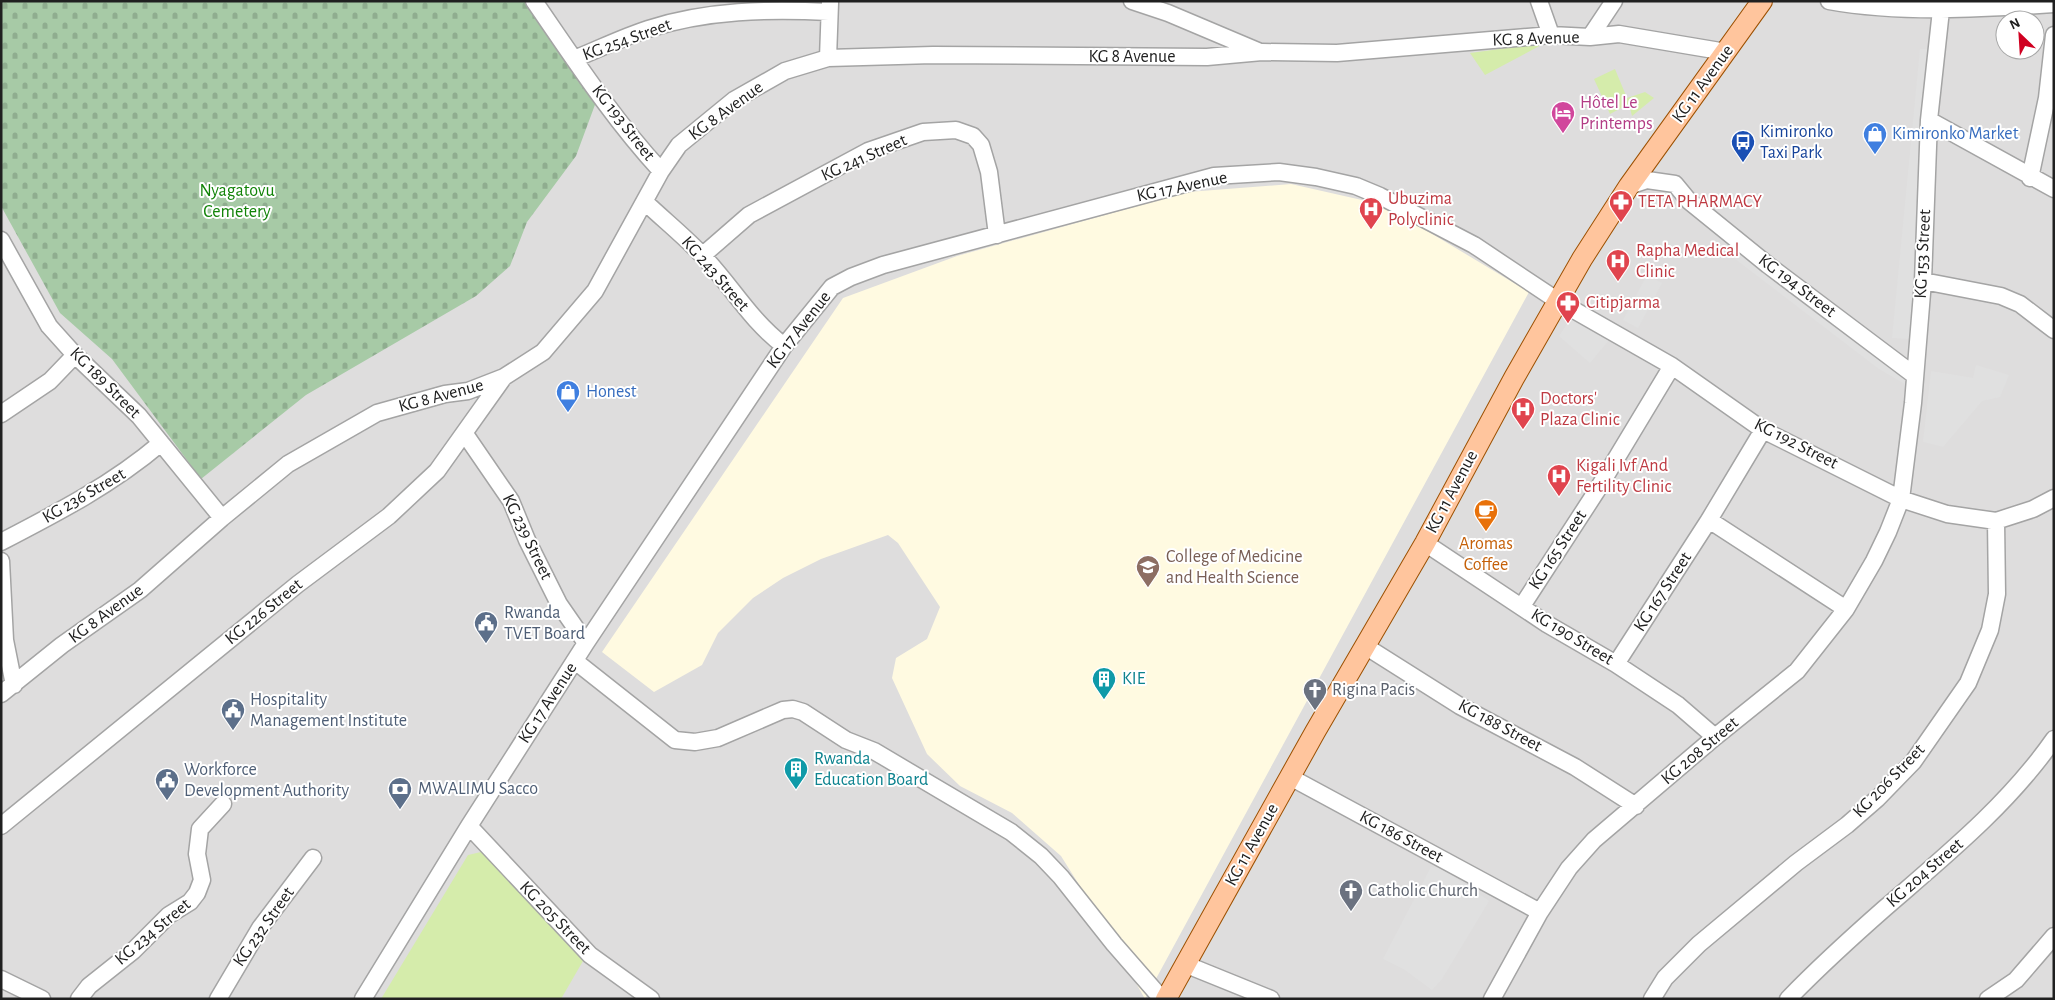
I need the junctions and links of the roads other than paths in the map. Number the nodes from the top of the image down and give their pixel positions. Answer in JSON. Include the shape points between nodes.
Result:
{"nodes":[{"id":1,"x":534,"y":1,"type":"edge"},
{"id":2,"x":1132,"y":1,"type":"edge"},
{"id":3,"x":1539,"y":1,"type":"edge"},
{"id":4,"x":1614,"y":1,"type":"edge"},
{"id":5,"x":1762,"y":1,"type":"edge"},
{"id":6,"x":1829,"y":1,"type":"edge"},
{"id":7,"x":2054,"y":4,"type":"edge"},
{"id":8,"x":1942,"y":5,"type":"edge"},
{"id":9,"x":830,"y":7,"type":"edge"},
{"id":10,"x":1551,"y":35,"type":"junction"},
{"id":11,"x":2054,"y":35,"type":"edge"},
{"id":12,"x":1590,"y":37,"type":"junction"},
{"id":13,"x":1262,"y":52,"type":"junction"},
{"id":14,"x":1726,"y":52,"type":"junction"},
{"id":15,"x":828,"y":58,"type":"junction"},
{"id":16,"x":574,"y":59,"type":"junction"},
{"id":17,"x":1930,"y":120,"type":"junction"},
{"id":18,"x":660,"y":171,"type":"junction"},
{"id":19,"x":2030,"y":178,"type":"junction"},
{"id":20,"x":1629,"y":186,"type":"junction"},
{"id":21,"x":2054,"y":189,"type":"edge"},
{"id":22,"x":645,"y":202,"type":"junction"},
{"id":23,"x":997,"y":235,"type":"junction"},
{"id":24,"x":1,"y":240,"type":"edge"},
{"id":25,"x":703,"y":255,"type":"junction"},
{"id":26,"x":1923,"y":281,"type":"junction"},
{"id":27,"x":1558,"y":300,"type":"junction"},
{"id":28,"x":2054,"y":330,"type":"edge"},
{"id":29,"x":784,"y":346,"type":"junction"},
{"id":30,"x":75,"y":355,"type":"junction"},
{"id":31,"x":1672,"y":366,"type":"junction"},
{"id":32,"x":1914,"y":375,"type":"junction"},
{"id":33,"x":504,"y":377,"type":"junction"},
{"id":34,"x":1,"y":414,"type":"edge"},
{"id":35,"x":1763,"y":430,"type":"junction"},
{"id":36,"x":465,"y":434,"type":"junction"},
{"id":37,"x":161,"y":443,"type":"junction"},
{"id":38,"x":2054,"y":498,"type":"edge"},
{"id":39,"x":1901,"y":499,"type":"junction"},
{"id":40,"x":222,"y":518,"type":"junction"},
{"id":41,"x":1709,"y":520,"type":"junction"},
{"id":42,"x":1996,"y":521,"type":"junction"},
{"id":43,"x":1,"y":542,"type":"edge"},
{"id":44,"x":1425,"y":543,"type":"junction"},
{"id":45,"x":1,"y":561,"type":"edge"},
{"id":46,"x":1522,"y":606,"type":"junction"},
{"id":47,"x":1846,"y":609,"type":"junction"},
{"id":48,"x":586,"y":643,"type":"junction"},
{"id":49,"x":1365,"y":646,"type":"junction"},
{"id":50,"x":575,"y":662,"type":"junction"},
{"id":51,"x":1616,"y":664,"type":"junction"},
{"id":52,"x":8,"y":689,"type":"edge"},
{"id":53,"x":1715,"y":736,"type":"junction"},
{"id":54,"x":2054,"y":739,"type":"edge"},
{"id":55,"x":1290,"y":777,"type":"junction"},
{"id":56,"x":223,"y":804,"type":"dead end"},
{"id":57,"x":1636,"y":806,"type":"junction"},
{"id":58,"x":1,"y":826,"type":"edge"},
{"id":59,"x":469,"y":826,"type":"junction"},
{"id":60,"x":314,"y":858,"type":"dead end"},
{"id":61,"x":1540,"y":912,"type":"junction"},
{"id":62,"x":2054,"y":936,"type":"edge"},
{"id":63,"x":1187,"y":965,"type":"junction"},
{"id":64,"x":1,"y":979,"type":"edge"},
{"id":65,"x":42,"y":999,"type":"edge"},
{"id":66,"x":79,"y":999,"type":"edge"},
{"id":67,"x":218,"y":999,"type":"edge"},
{"id":68,"x":363,"y":999,"type":"edge"},
{"id":69,"x":651,"y":999,"type":"edge"},
{"id":70,"x":1162,"y":999,"type":"edge"},
{"id":71,"x":1166,"y":999,"type":"edge"},
{"id":72,"x":1271,"y":999,"type":"edge"},
{"id":73,"x":1492,"y":999,"type":"edge"},
{"id":74,"x":1652,"y":999,"type":"edge"},
{"id":75,"x":1788,"y":999,"type":"edge"},
{"id":76,"x":1988,"y":999,"type":"edge"}],
"edges":[{"from":1,"to":16,"type":"street","name":"KG 193 Street"},
{"from":2,"to":13,"type":"street"},
{"from":3,"to":10,"type":"street"},
{"from":4,"to":12,"type":"street"},
{"from":5,"to":14,"type":"main road","name":"KG 11 Avenue"},
{"from":6,"to":8,"type":"street","via":[[1883,7]]},
{"from":7,"to":8,"type":"street"},
{"from":8,"to":17,"type":"street","name":"KG 153 Street"},
{"from":9,"to":15,"type":"street"},
{"from":9,"to":16,"type":"street","name":"KG 254 Street","via":[[704,16],[649,28]]},
{"from":10,"to":12,"type":"street","name":"KG 8 Avenue"},
{"from":10,"to":13,"type":"street","name":"KG 8 Avenue","via":[[1337,53]]},
{"from":11,"to":19,"type":"street","via":[[2047,98]]},
{"from":12,"to":14,"type":"street","name":"KG 8 Avenue","via":[[1619,34]]},
{"from":13,"to":15,"type":"street","name":"KG 8 Avenue","via":[[1207,57],[933,55]]},
{"from":14,"to":20,"type":"main road","name":"KG 11 Avenue"},
{"from":15,"to":18,"type":"street","name":"KG 8 Avenue","via":[[785,71],[734,100],[679,146]]},
{"from":16,"to":18,"type":"street","name":"KG 193 Street","via":[[638,147]]},
{"from":17,"to":19,"type":"street"},
{"from":17,"to":26,"type":"street","name":"KG 153 Street"},
{"from":18,"to":22,"type":"street","name":"KG 8 Avenue"},
{"from":19,"to":21,"type":"street"},
{"from":20,"to":27,"type":"main road","name":"KG 11 Avenue"},
{"from":20,"to":32,"type":"street","name":"KG 194 Street","via":[[1647,180],[1675,184],[1689,201],[1760,259]]},
{"from":22,"to":25,"type":"street","name":"KG 243 Street"},
{"from":22,"to":33,"type":"street","name":"KG 8 Avenue","via":[[596,291],[543,352]]},
{"from":23,"to":25,"type":"street","name":"KG 241 Street","via":[[982,145],[973,136],[956,130],[923,132],[868,151],[749,215]]},
{"from":23,"to":27,"type":"street","name":"KG 17 Avenue","via":[[1214,176],[1279,172],[1356,186],[1380,196],[1474,245]]},
{"from":23,"to":29,"type":"street","name":"KG 17 Avenue","via":[[851,276],[832,287]]},
{"from":24,"to":30,"type":"street","name":"KG 189 Street","via":[[49,326]]},
{"from":25,"to":29,"type":"street","name":"KG 243 Street","via":[[744,308]]},
{"from":26,"to":28,"type":"street","via":[[2001,296],[2020,304]]},
{"from":26,"to":32,"type":"street","name":"KG 153 Street"},
{"from":27,"to":31,"type":"street","name":"KG 192 Street"},
{"from":27,"to":44,"type":"main road","name":"KG 11 Avenue"},
{"from":29,"to":48,"type":"street","name":"KG 17 Avenue"},
{"from":30,"to":34,"type":"street","via":[[50,381]]},
{"from":30,"to":37,"type":"street","name":"KG 189 Street","via":[[139,416]]},
{"from":31,"to":35,"type":"street","name":"KG 192 Street"},
{"from":31,"to":46,"type":"street","name":"KG 165 Street"},
{"from":32,"to":39,"type":"street","name":"KG 153 Street"},
{"from":33,"to":36,"type":"street","name":"KG 226 Street"},
{"from":33,"to":40,"type":"street","name":"KG 8 Avenue","via":[[468,391],[376,413],[288,464]]},
{"from":35,"to":39,"type":"street","name":"KG 192 Street"},
{"from":35,"to":41,"type":"street","name":"KG 167 Street"},
{"from":36,"to":48,"type":"street","name":"KG 239 Street","via":[[511,501],[559,604]]},
{"from":36,"to":58,"type":"street","name":"KG 226 Street","via":[[437,471],[389,516],[298,584]]},
{"from":37,"to":40,"type":"street","name":"KG 189 Street"},
{"from":37,"to":43,"type":"street","name":"KG 236 Street","via":[[130,470]]},
{"from":38,"to":42,"type":"street","name":"KG 192 Street"},
{"from":39,"to":42,"type":"street","name":"KG 192 Street","via":[[1947,514]]},
{"from":39,"to":47,"type":"street","name":"KG 208 Street","via":[[1874,561]]},
{"from":40,"to":52,"type":"street","name":"KG 8 Avenue","via":[[140,590],[62,645]]},
{"from":41,"to":47,"type":"street"},
{"from":41,"to":51,"type":"street","name":"KG 167 Street"},
{"from":42,"to":74,"type":"street","name":"KG 206 Street","via":[[1997,594],[1990,630],[1968,683],[1913,762],[1866,809],[1698,944],[1665,978]]},
{"from":44,"to":46,"type":"street","name":"KG 190 Street"},
{"from":44,"to":49,"type":"main road","name":"KG 11 Avenue"},
{"from":45,"to":52,"type":"street"},
{"from":46,"to":51,"type":"street","name":"KG 190 Street"},
{"from":47,"to":53,"type":"street","name":"KG 208 Street","via":[[1797,671]]},
{"from":48,"to":50,"type":"street","name":"KG 17 Avenue"},
{"from":49,"to":55,"type":"main road","name":"KG 11 Avenue"},
{"from":49,"to":57,"type":"street","name":"KG 188 Street","via":[[1460,706],[1575,766]]},
{"from":50,"to":59,"type":"street","name":"KG 17 Avenue"},
{"from":50,"to":70,"type":"street","via":[[676,740],[694,742],[718,738],[771,714],[793,709],[846,740],[874,751],[1011,832],[1042,856]]},
{"from":51,"to":53,"type":"street","name":"KG 190 Street","via":[[1678,705]]},
{"from":53,"to":57,"type":"street","name":"KG 208 Street"},
{"from":54,"to":75,"type":"street","name":"KG 204 Street","via":[[1981,823]]},
{"from":55,"to":61,"type":"street","name":"KG 186 Street"},
{"from":55,"to":63,"type":"main road","name":"KG 11 Avenue"},
{"from":56,"to":66,"type":"street","name":"KG 234 Street","via":[[200,829],[197,854],[202,880],[197,893],[89,986]]},
{"from":57,"to":61,"type":"street","name":"KG 208 Street","via":[[1594,840],[1568,868]]},
{"from":59,"to":68,"type":"street","name":"KG 17 Avenue"},
{"from":59,"to":69,"type":"street","name":"KG 205 Street","via":[[590,955]]},
{"from":60,"to":67,"type":"street","name":"KG 232 Street","via":[[260,928]]},
{"from":61,"to":73,"type":"street","name":"KG 208 Street"},
{"from":62,"to":76,"type":"street","via":[[2016,980]]},
{"from":63,"to":71,"type":"main road","name":"KG 11 Avenue"},
{"from":63,"to":72,"type":"street"},
{"from":64,"to":65,"type":"street"}]}
